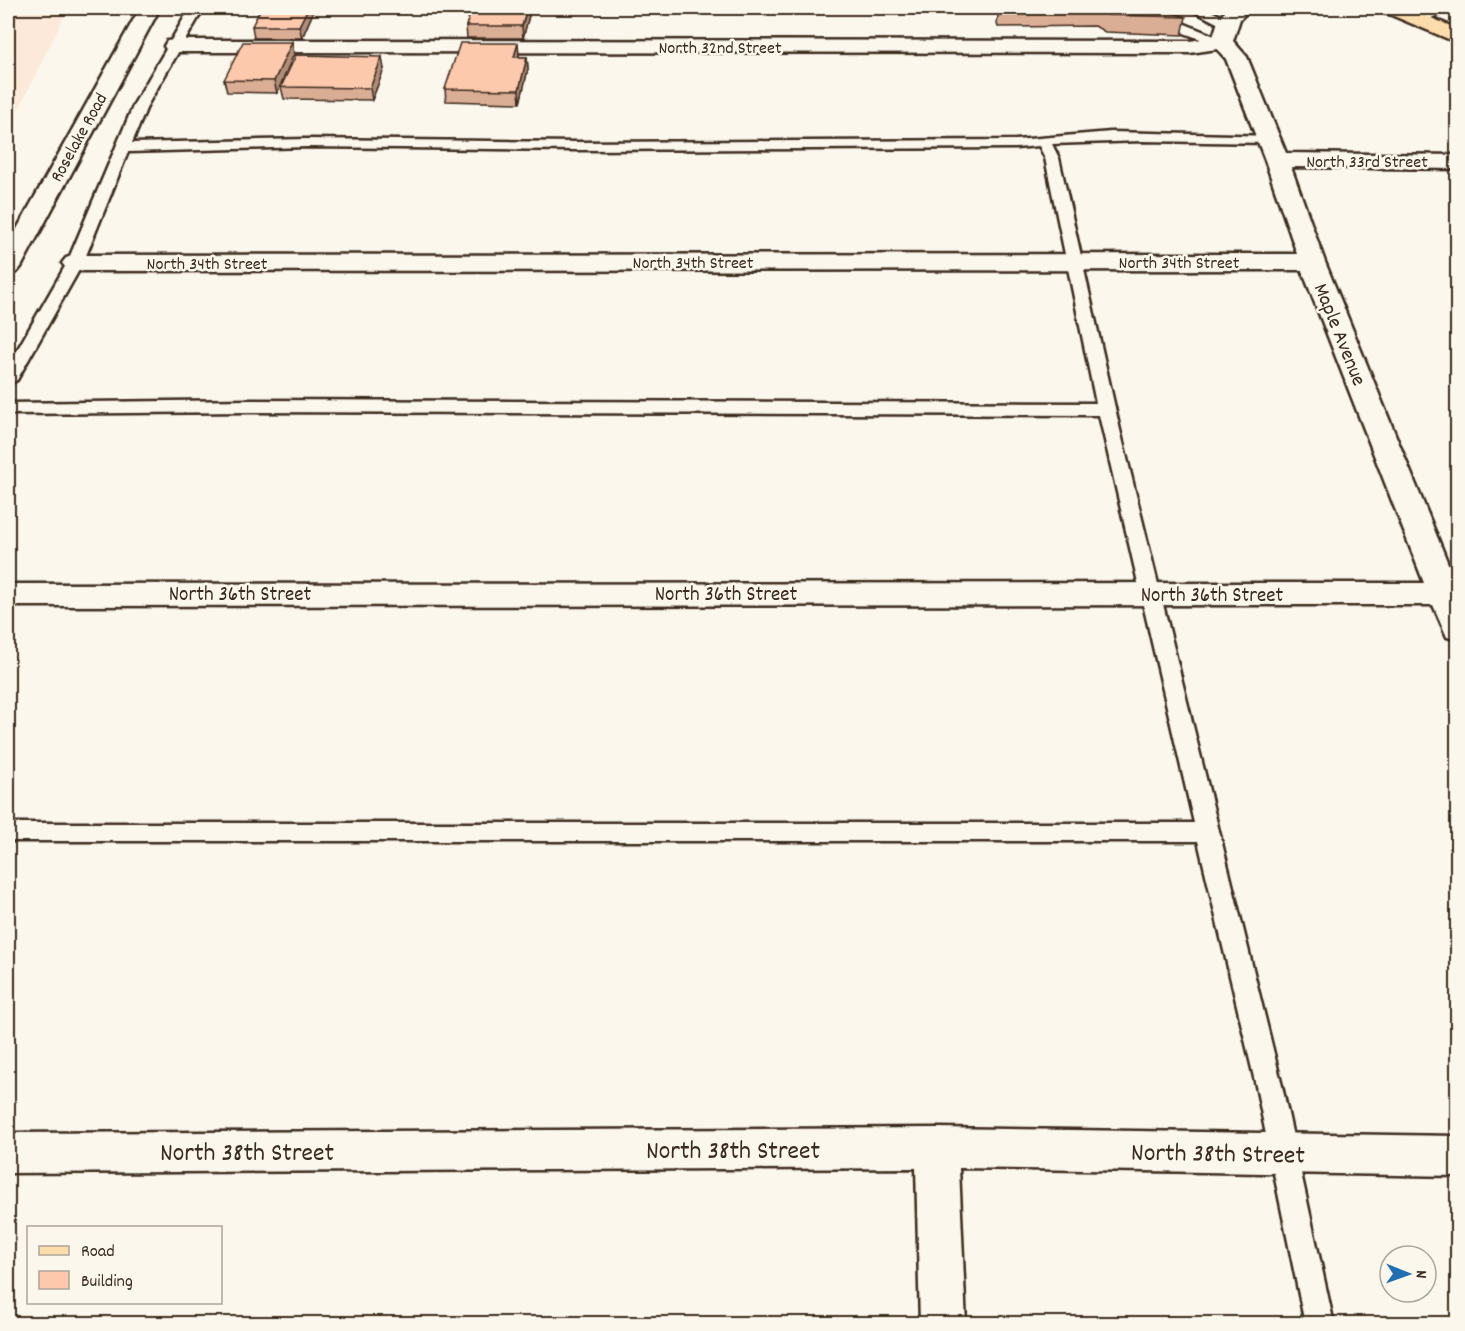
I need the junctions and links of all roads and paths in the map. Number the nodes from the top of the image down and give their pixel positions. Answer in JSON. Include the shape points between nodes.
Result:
{"nodes":[{"id":1,"x":150,"y":8,"type":"edge"},
{"id":2,"x":197,"y":8,"type":"edge"},
{"id":3,"x":1136,"y":8,"type":"edge"},
{"id":4,"x":1195,"y":8,"type":"edge"},
{"id":5,"x":1392,"y":8,"type":"edge"},
{"id":6,"x":1445,"y":8,"type":"edge"},
{"id":7,"x":1418,"y":19,"type":"junction"},
{"id":8,"x":1230,"y":24,"type":"edge"},
{"id":9,"x":1458,"y":37,"type":"edge"},
{"id":10,"x":175,"y":46,"type":"junction"},
{"id":11,"x":1043,"y":141,"type":"junction"},
{"id":12,"x":122,"y":148,"type":"junction"},
{"id":13,"x":1273,"y":150,"type":"junction"},
{"id":14,"x":1458,"y":162,"type":"edge"},
{"id":15,"x":1076,"y":262,"type":"junction"},
{"id":16,"x":1312,"y":262,"type":"junction"},
{"id":17,"x":75,"y":263,"type":"junction"},
{"id":18,"x":8,"y":267,"type":"edge"},
{"id":19,"x":8,"y":380,"type":"edge"},
{"id":20,"x":8,"y":409,"type":"edge"},
{"id":21,"x":1107,"y":410,"type":"junction"},
{"id":22,"x":1149,"y":594,"type":"junction"},
{"id":23,"x":1444,"y":594,"type":"junction"},
{"id":24,"x":8,"y":595,"type":"edge"},
{"id":25,"x":1458,"y":629,"type":"edge"},
{"id":26,"x":8,"y":832,"type":"edge"},
{"id":27,"x":1209,"y":832,"type":"junction"},
{"id":28,"x":936,"y":1148,"type":"junction"},
{"id":29,"x":8,"y":1153,"type":"edge"},
{"id":30,"x":1284,"y":1153,"type":"junction"},
{"id":31,"x":1458,"y":1156,"type":"edge"},
{"id":32,"x":943,"y":1323,"type":"edge"},
{"id":33,"x":1320,"y":1323,"type":"edge"}],
"edges":[{"from":1,"to":18,"type":"street","name":"Roselake Road"},
{"from":2,"to":10,"type":"lane"},
{"from":3,"to":8,"type":"lane","via":[[1164,21]]},
{"from":4,"to":8,"type":"lane"},
{"from":5,"to":7,"type":"main road"},
{"from":6,"to":7,"type":"lane"},
{"from":7,"to":9,"type":"main road"},
{"from":8,"to":10,"type":"street","name":"North 32nd Street","via":[[1190,47]]},
{"from":8,"to":13,"type":"street","name":"Maple Avenue","via":[[1236,57]]},
{"from":10,"to":12,"type":"lane","via":[[141,104]]},
{"from":11,"to":12,"type":"lane","via":[[577,146],[307,143]]},
{"from":11,"to":13,"type":"lane","via":[[1170,136]]},
{"from":11,"to":15,"type":"lane","via":[[1052,158]]},
{"from":12,"to":17,"type":"lane"},
{"from":13,"to":14,"type":"street","name":"North 33rd Street"},
{"from":13,"to":16,"type":"street","name":"Maple Avenue"},
{"from":15,"to":16,"type":"street","name":"North 34th Street"},
{"from":15,"to":17,"type":"street","name":"North 34th Street"},
{"from":15,"to":21,"type":"lane"},
{"from":16,"to":23,"type":"street","name":"Maple Avenue"},
{"from":17,"to":19,"type":"lane"},
{"from":20,"to":21,"type":"lane","via":[[262,406]]},
{"from":21,"to":22,"type":"lane"},
{"from":22,"to":23,"type":"street","name":"North 36th Street"},
{"from":22,"to":24,"type":"street","name":"North 36th Street"},
{"from":22,"to":27,"type":"lane"},
{"from":23,"to":25,"type":"street","name":"Maple Avenue"},
{"from":26,"to":27,"type":"lane"},
{"from":27,"to":30,"type":"lane"},
{"from":28,"to":29,"type":"street","name":"North 38th Street"},
{"from":28,"to":30,"type":"street","name":"North 38th Street"},
{"from":28,"to":32,"type":"street"},
{"from":30,"to":31,"type":"street","name":"North 38th Street"},
{"from":30,"to":33,"type":"lane"}]}
